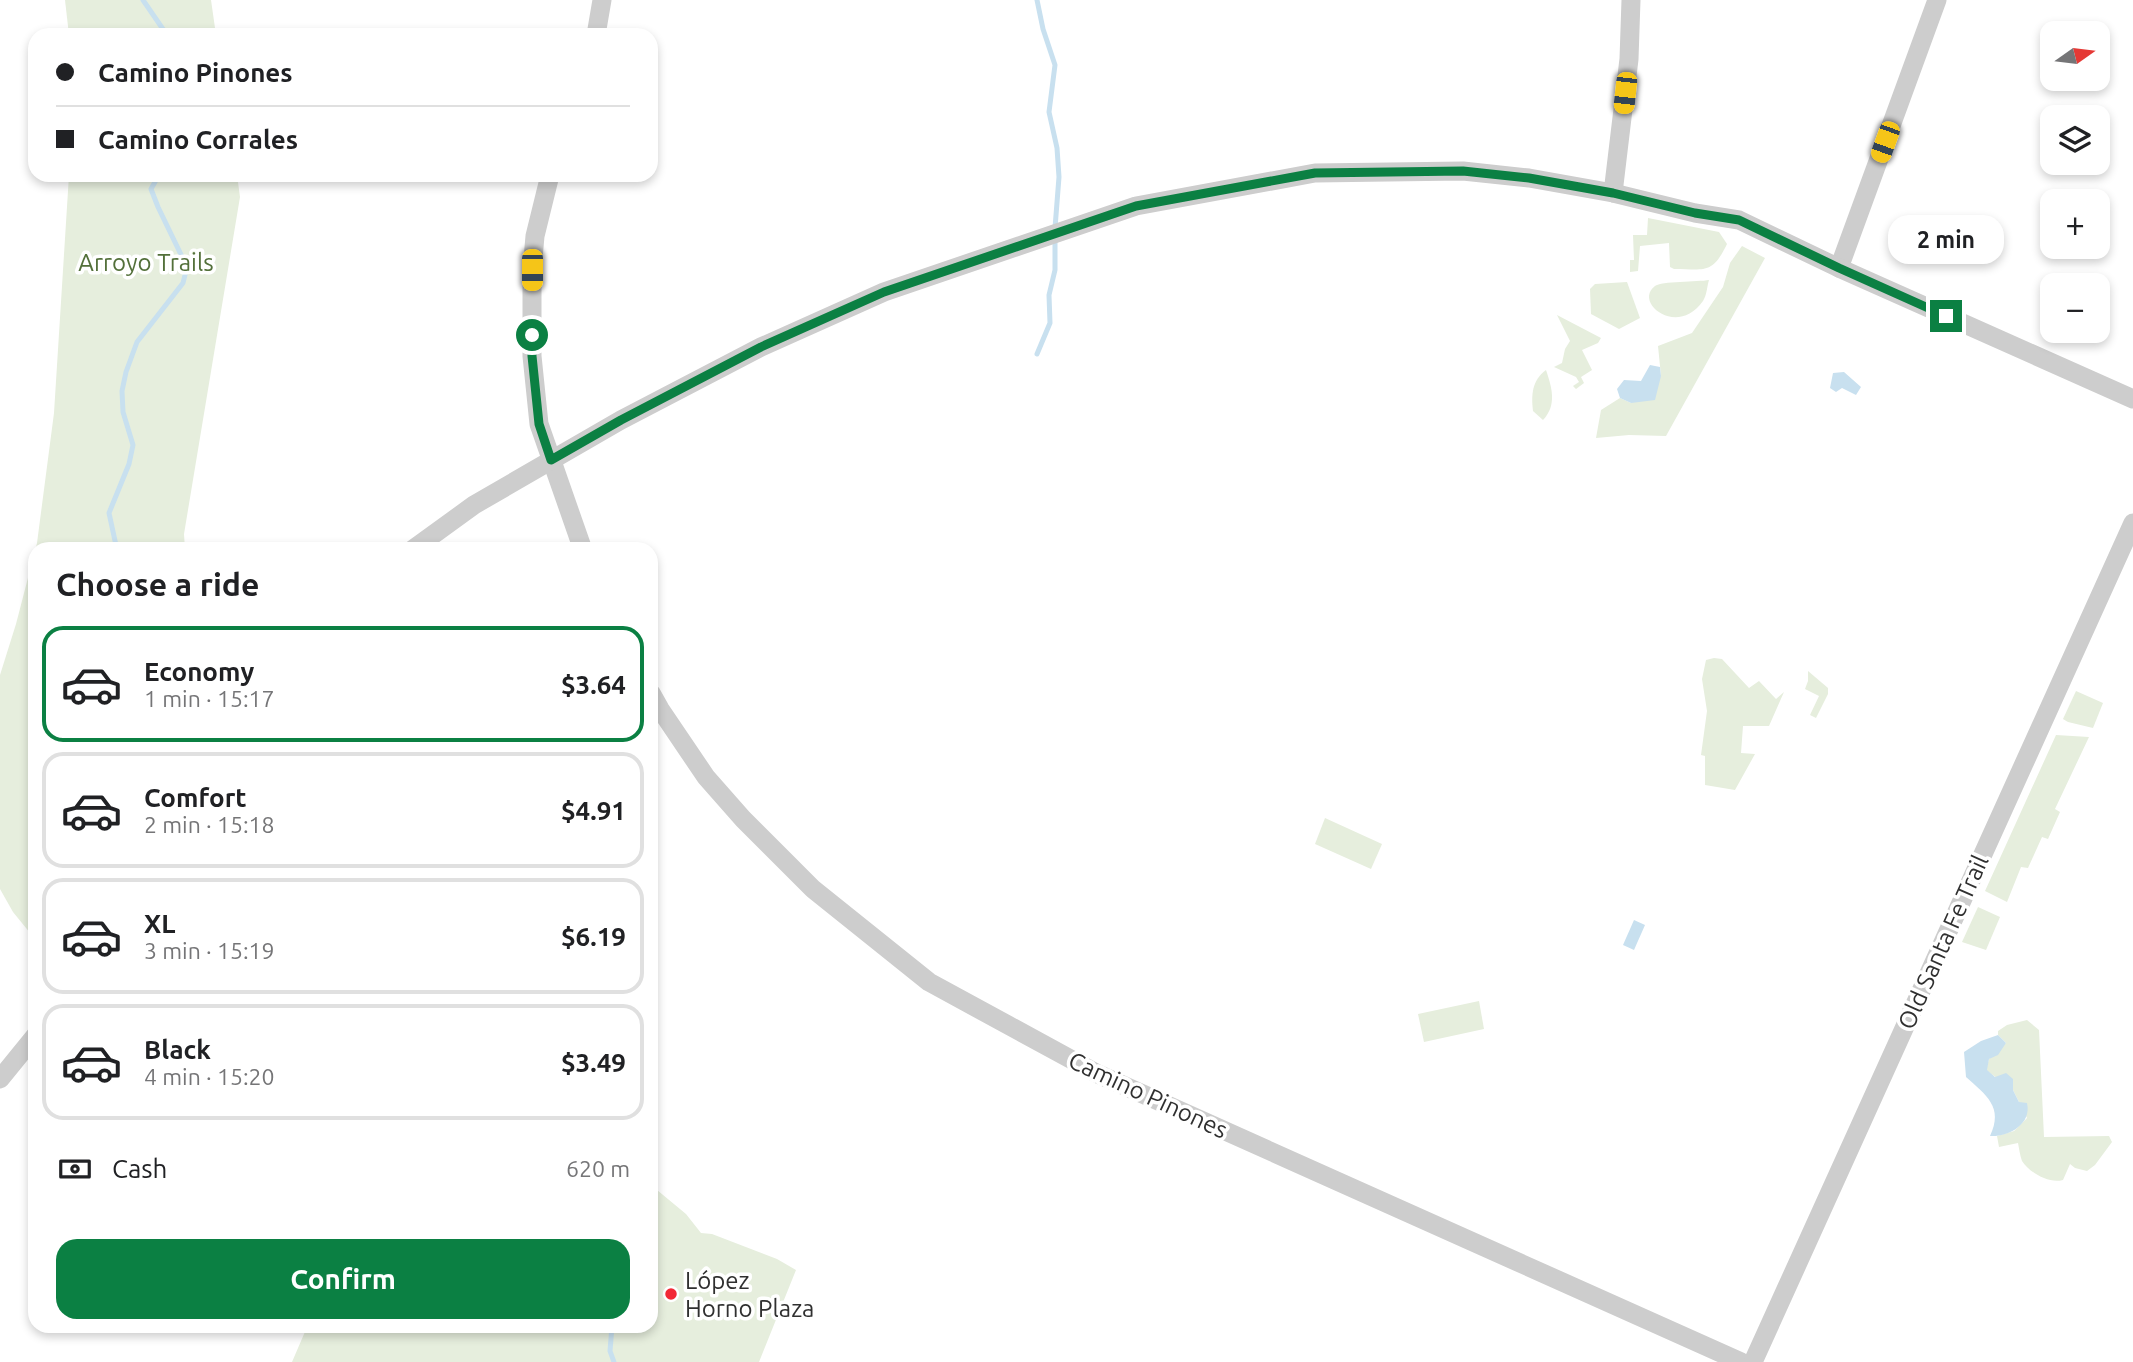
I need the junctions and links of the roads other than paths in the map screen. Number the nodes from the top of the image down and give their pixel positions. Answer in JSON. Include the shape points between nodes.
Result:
{"nodes":[{"id":1,"x":602,"y":0,"type":"edge"},
{"id":2,"x":1631,"y":0,"type":"edge"},
{"id":3,"x":1937,"y":0,"type":"edge"},
{"id":4,"x":597,"y":28,"type":"edge"},
{"id":5,"x":548,"y":182,"type":"edge"},
{"id":6,"x":1613,"y":193,"type":"junction"},
{"id":7,"x":1839,"y":268,"type":"junction"},
{"id":8,"x":2133,"y":399,"type":"edge"},
{"id":9,"x":551,"y":460,"type":"junction"},
{"id":10,"x":2133,"y":523,"type":"edge"},
{"id":11,"x":423,"y":542,"type":"edge"},
{"id":12,"x":580,"y":542,"type":"edge"},
{"id":13,"x":658,"y":705,"type":"edge"},
{"id":14,"x":28,"y":1045,"type":"edge"},
{"id":15,"x":0,"y":1079,"type":"edge"},
{"id":16,"x":1741,"y":1362,"type":"edge"},
{"id":17,"x":1753,"y":1362,"type":"edge"}],
"edges":[{"from":1,"to":4,"type":"street"},
{"from":2,"to":6,"type":"street"},
{"from":3,"to":7,"type":"street"},
{"from":5,"to":9,"type":"street","via":[[535,236],[532,356],[539,424]]},
{"from":6,"to":7,"type":"street","via":[[1739,220]]},
{"from":6,"to":9,"type":"street","via":[[1463,171],[1315,173],[1136,206],[884,292],[761,347]]},
{"from":7,"to":8,"type":"street"},
{"from":9,"to":11,"type":"street","via":[[474,505]]},
{"from":9,"to":12,"type":"street"},
{"from":10,"to":17,"type":"street","name":"Old Santa Fe Trail"},
{"from":13,"to":16,"type":"street","name":"Camino Pinones","via":[[706,777],[743,819],[813,889],[929,982],[1098,1074]]},
{"from":14,"to":15,"type":"street"}]}
